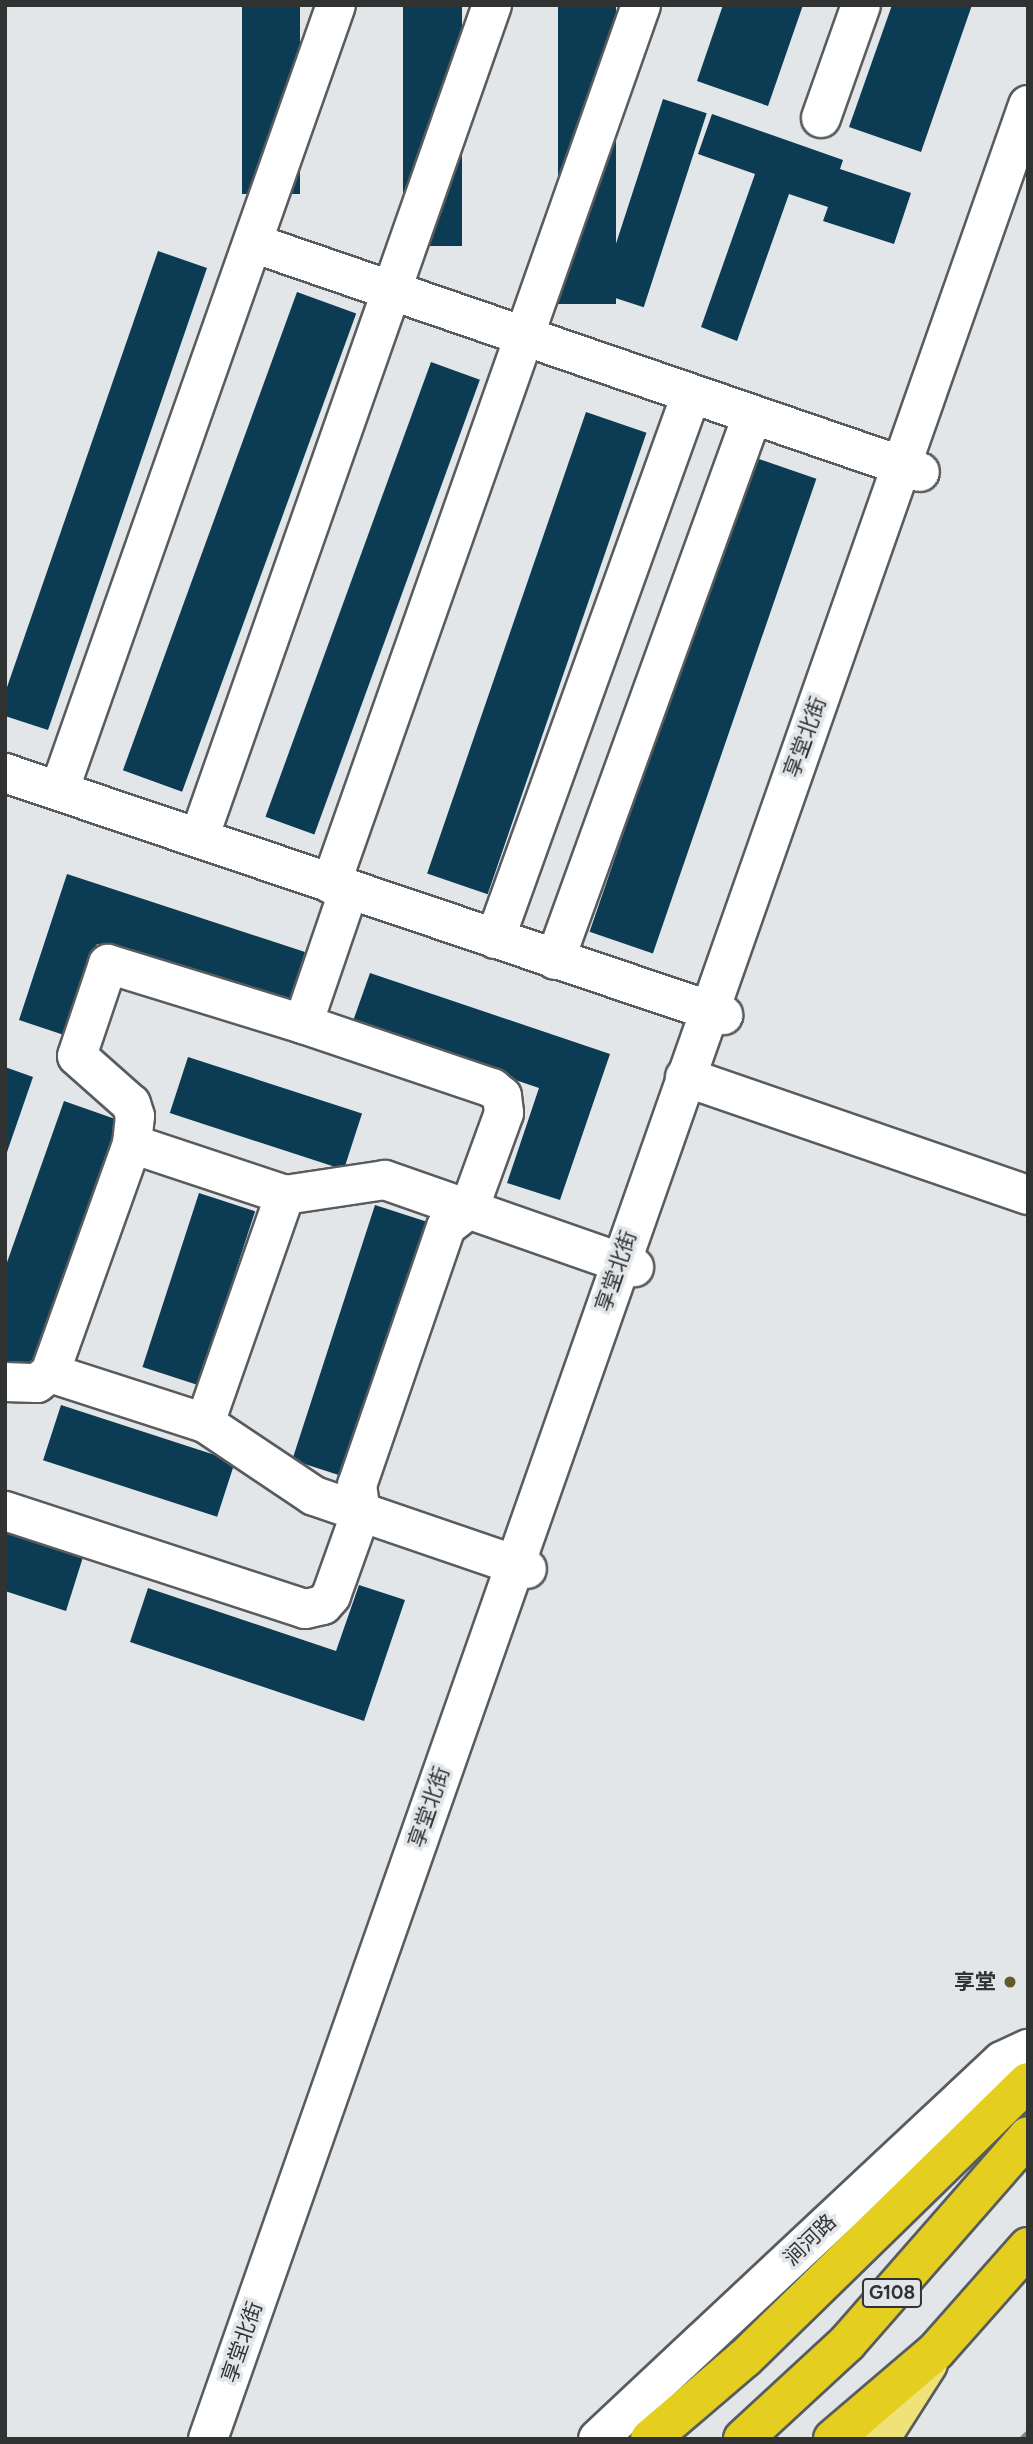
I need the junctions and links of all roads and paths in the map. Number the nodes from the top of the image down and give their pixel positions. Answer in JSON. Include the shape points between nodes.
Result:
{"nodes":[{"id":1,"x":336,"y":5,"type":"edge"},
{"id":2,"x":492,"y":5,"type":"edge"},
{"id":3,"x":642,"y":5,"type":"edge"},
{"id":4,"x":861,"y":5,"type":"edge"},
{"id":5,"x":1028,"y":105,"type":"edge"},
{"id":6,"x":821,"y":118,"type":"dead end"},
{"id":7,"x":1021,"y":174,"type":"edge"},
{"id":8,"x":253,"y":243,"type":"junction"},
{"id":9,"x":395,"y":292,"type":"junction"},
{"id":10,"x":522,"y":336,"type":"junction"},
{"id":11,"x":691,"y":395,"type":"junction"},
{"id":12,"x":752,"y":416,"type":"junction"},
{"id":13,"x":911,"y":469,"type":"junction"},
{"id":14,"x":5,"y":772,"type":"edge"},
{"id":15,"x":59,"y":791,"type":"junction"},
{"id":16,"x":199,"y":838,"type":"junction"},
{"id":17,"x":340,"y":887,"type":"junction"},
{"id":18,"x":495,"y":939,"type":"junction"},
{"id":19,"x":555,"y":960,"type":"junction"},
{"id":20,"x":715,"y":1012,"type":"junction"},
{"id":21,"x":303,"y":1024,"type":"junction"},
{"id":22,"x":692,"y":1079,"type":"junction"},
{"id":23,"x":132,"y":1144,"type":"junction"},
{"id":24,"x":285,"y":1195,"type":"junction"},
{"id":25,"x":1028,"y":1195,"type":"edge"},
{"id":26,"x":469,"y":1209,"type":"junction"},
{"id":27,"x":627,"y":1264,"type":"junction"},
{"id":28,"x":50,"y":1373,"type":"junction"},
{"id":29,"x":5,"y":1382,"type":"edge"},
{"id":30,"x":205,"y":1423,"type":"junction"},
{"id":31,"x":5,"y":1511,"type":"edge"},
{"id":32,"x":361,"y":1512,"type":"junction"},
{"id":33,"x":520,"y":1566,"type":"junction"},
{"id":34,"x":1028,"y":2049,"type":"edge"},
{"id":35,"x":1028,"y":2082,"type":"edge"},
{"id":36,"x":1028,"y":2136,"type":"edge"},
{"id":37,"x":1028,"y":2247,"type":"edge"},
{"id":38,"x":936,"y":2351,"type":"junction"},
{"id":39,"x":208,"y":2439,"type":"edge"},
{"id":40,"x":226,"y":2439,"type":"edge"},
{"id":41,"x":598,"y":2439,"type":"edge"},
{"id":42,"x":650,"y":2439,"type":"edge"},
{"id":43,"x":743,"y":2439,"type":"edge"},
{"id":44,"x":833,"y":2439,"type":"edge"},
{"id":45,"x":880,"y":2439,"type":"edge"}],
"edges":[{"from":1,"to":8,"type":"street"},
{"from":2,"to":9,"type":"street"},
{"from":3,"to":10,"type":"street"},
{"from":4,"to":6,"type":"street"},
{"from":5,"to":7,"type":"street","name":"享堂北街"},
{"from":7,"to":13,"type":"street","name":"享堂北街"},
{"from":8,"to":9,"type":"street"},
{"from":8,"to":15,"type":"street"},
{"from":9,"to":10,"type":"street"},
{"from":9,"to":16,"type":"street"},
{"from":10,"to":11,"type":"street"},
{"from":10,"to":17,"type":"street"},
{"from":11,"to":12,"type":"street"},
{"from":11,"to":18,"type":"street"},
{"from":12,"to":13,"type":"street"},
{"from":12,"to":19,"type":"street"},
{"from":13,"to":20,"type":"street","name":"享堂北街"},
{"from":14,"to":15,"type":"street"},
{"from":15,"to":16,"type":"street"},
{"from":16,"to":17,"type":"street"},
{"from":17,"to":18,"type":"street"},
{"from":17,"to":21,"type":"street"},
{"from":18,"to":19,"type":"street"},
{"from":19,"to":20,"type":"street"},
{"from":20,"to":22,"type":"street","name":"享堂北街"},
{"from":21,"to":23,"type":"street","via":[[108,964],[77,1056],[131,1104],[135,1116]]},
{"from":21,"to":26,"type":"street","via":[[492,1088],[502,1096],[504,1113]]},
{"from":22,"to":25,"type":"street"},
{"from":22,"to":27,"type":"street","name":"享堂北街"},
{"from":23,"to":24,"type":"street"},
{"from":23,"to":28,"type":"street"},
{"from":24,"to":26,"type":"street","via":[[385,1180]]},
{"from":24,"to":30,"type":"street"},
{"from":26,"to":27,"type":"street"},
{"from":26,"to":32,"type":"street","via":[[446,1227],[357,1485]]},
{"from":27,"to":33,"type":"street","name":"享堂北街"},
{"from":28,"to":29,"type":"street","via":[[37,1382]]},
{"from":28,"to":30,"type":"street"},
{"from":30,"to":32,"type":"street","via":[[314,1496]]},
{"from":31,"to":32,"type":"street","via":[[305,1609],[323,1605],[331,1596]]},
{"from":32,"to":33,"type":"street"},
{"from":33,"to":39,"type":"street","name":"享堂北街"},
{"from":33,"to":40,"type":"street","name":"享堂北街"},
{"from":34,"to":41,"type":"street","name":"涧河路","via":[[1002,2061]]},
{"from":35,"to":42,"type":"highway","via":[[745,2358]]},
{"from":36,"to":43,"type":"highway","number":"G108","via":[[847,2343]]},
{"from":37,"to":38,"type":"highway"},
{"from":38,"to":44,"type":"highway"},
{"from":38,"to":45,"type":"main road"}]}
